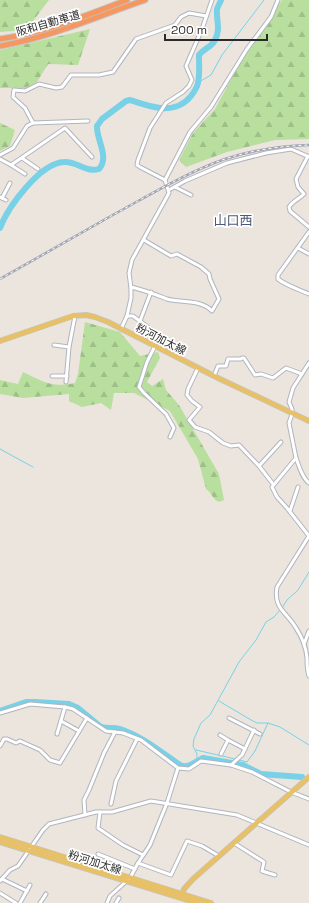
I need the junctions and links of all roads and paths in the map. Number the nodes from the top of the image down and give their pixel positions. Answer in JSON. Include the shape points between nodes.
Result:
{"nodes":[{"id":1,"x":126,"y":0,"type":"edge"},
{"id":2,"x":145,"y":0,"type":"edge"},
{"id":3,"x":212,"y":0,"type":"edge"},
{"id":4,"x":278,"y":0,"type":"edge"},
{"id":5,"x":206,"y":16,"type":"junction"},
{"id":6,"x":0,"y":39,"type":"edge"},
{"id":7,"x":0,"y":46,"type":"edge"},
{"id":8,"x":88,"y":121,"type":"dead end"},
{"id":9,"x":34,"y":123,"type":"junction"},
{"id":10,"x":0,"y":155,"type":"edge"},
{"id":11,"x":309,"y":156,"type":"edge"},
{"id":12,"x":92,"y":157,"type":"dead end"},
{"id":13,"x":22,"y":158,"type":"junction"},
{"id":14,"x":0,"y":159,"type":"edge"},
{"id":15,"x":11,"y":166,"type":"junction"},
{"id":16,"x":38,"y":169,"type":"dead end"},
{"id":17,"x":25,"y":174,"type":"dead end"},
{"id":18,"x":164,"y":180,"type":"junction"},
{"id":19,"x":10,"y":183,"type":"dead end"},
{"id":20,"x":174,"y":187,"type":"junction"},
{"id":21,"x":169,"y":190,"type":"junction"},
{"id":22,"x":191,"y":195,"type":"dead end"},
{"id":23,"x":1,"y":197,"type":"edge"},
{"id":24,"x":6,"y":200,"type":"dead end"},
{"id":25,"x":309,"y":227,"type":"edge"},
{"id":26,"x":309,"y":232,"type":"edge"},
{"id":27,"x":144,"y":240,"type":"junction"},
{"id":28,"x":298,"y":248,"type":"junction"},
{"id":29,"x":309,"y":254,"type":"edge"},
{"id":30,"x":131,"y":287,"type":"junction"},
{"id":31,"x":151,"y":292,"type":"junction"},
{"id":32,"x":309,"y":294,"type":"edge"},
{"id":33,"x":75,"y":316,"type":"junction"},
{"id":34,"x":127,"y":316,"type":"junction"},
{"id":35,"x":140,"y":322,"type":"junction"},
{"id":36,"x":121,"y":329,"type":"junction"},
{"id":37,"x":0,"y":341,"type":"edge"},
{"id":38,"x":54,"y":345,"type":"dead end"},
{"id":39,"x":155,"y":346,"type":"junction"},
{"id":40,"x":69,"y":347,"type":"junction"},
{"id":41,"x":164,"y":350,"type":"junction"},
{"id":42,"x":309,"y":363,"type":"edge"},
{"id":43,"x":198,"y":368,"type":"junction"},
{"id":44,"x":302,"y":374,"type":"junction"},
{"id":45,"x":52,"y":376,"type":"dead end"},
{"id":46,"x":67,"y":376,"type":"junction"},
{"id":47,"x":214,"y":376,"type":"junction"},
{"id":48,"x":66,"y":382,"type":"dead end"},
{"id":49,"x":292,"y":414,"type":"junction"},
{"id":50,"x":309,"y":421,"type":"edge"},
{"id":51,"x":170,"y":437,"type":"dead end"},
{"id":52,"x":281,"y":442,"type":"dead end"},
{"id":53,"x":296,"y":458,"type":"junction"},
{"id":54,"x":259,"y":466,"type":"junction"},
{"id":55,"x":309,"y":483,"type":"edge"},
{"id":56,"x":273,"y":484,"type":"junction"},
{"id":57,"x":298,"y":487,"type":"dead end"},
{"id":58,"x":290,"y":511,"type":"junction"},
{"id":59,"x":307,"y":532,"type":"edge"},
{"id":60,"x":309,"y":631,"type":"edge"},
{"id":61,"x":304,"y":644,"type":"junction"},
{"id":62,"x":309,"y":674,"type":"edge"},
{"id":63,"x":66,"y":707,"type":"junction"},
{"id":64,"x":0,"y":713,"type":"edge"},
{"id":65,"x":87,"y":718,"type":"junction"},
{"id":66,"x":229,"y":718,"type":"dead end"},
{"id":67,"x":61,"y":721,"type":"junction"},
{"id":68,"x":254,"y":730,"type":"junction"},
{"id":69,"x":79,"y":731,"type":"junction"},
{"id":70,"x":115,"y":732,"type":"junction"},
{"id":71,"x":57,"y":734,"type":"dead end"},
{"id":72,"x":260,"y":734,"type":"dead end"},
{"id":73,"x":220,"y":735,"type":"dead end"},
{"id":74,"x":137,"y":739,"type":"junction"},
{"id":75,"x":228,"y":740,"type":"junction"},
{"id":76,"x":0,"y":746,"type":"edge"},
{"id":77,"x":245,"y":749,"type":"junction"},
{"id":78,"x":221,"y":754,"type":"dead end"},
{"id":79,"x":231,"y":766,"type":"junction"},
{"id":80,"x":178,"y":768,"type":"junction"},
{"id":81,"x":309,"y":776,"type":"edge"},
{"id":82,"x":291,"y":792,"type":"junction"},
{"id":83,"x":309,"y":799,"type":"edge"},
{"id":84,"x":167,"y":803,"type":"junction"},
{"id":85,"x":111,"y":804,"type":"dead end"},
{"id":86,"x":100,"y":812,"type":"junction"},
{"id":87,"x":85,"y":815,"type":"junction"},
{"id":88,"x":257,"y":823,"type":"junction"},
{"id":89,"x":0,"y":837,"type":"edge"},
{"id":90,"x":0,"y":842,"type":"edge"},
{"id":91,"x":234,"y":843,"type":"junction"},
{"id":92,"x":309,"y":845,"type":"edge"},
{"id":93,"x":30,"y":849,"type":"junction"},
{"id":94,"x":98,"y":854,"type":"dead end"},
{"id":95,"x":143,"y":855,"type":"junction"},
{"id":96,"x":219,"y":856,"type":"junction"},
{"id":97,"x":138,"y":864,"type":"junction"},
{"id":98,"x":135,"y":869,"type":"junction"},
{"id":99,"x":275,"y":875,"type":"dead end"},
{"id":100,"x":1,"y":880,"type":"edge"},
{"id":101,"x":129,"y":880,"type":"junction"},
{"id":102,"x":30,"y":885,"type":"dead end"},
{"id":103,"x":27,"y":891,"type":"junction"},
{"id":104,"x":46,"y":894,"type":"dead end"},
{"id":105,"x":1,"y":895,"type":"edge"},
{"id":106,"x":182,"y":896,"type":"junction"},
{"id":107,"x":119,"y":898,"type":"dead end"},
{"id":108,"x":16,"y":903,"type":"edge"},
{"id":109,"x":20,"y":903,"type":"edge"},
{"id":110,"x":40,"y":903,"type":"edge"},
{"id":111,"x":107,"y":903,"type":"edge"},
{"id":112,"x":116,"y":903,"type":"edge"},
{"id":113,"x":197,"y":903,"type":"edge"},
{"id":114,"x":211,"y":903,"type":"edge"}],
"edges":[{"from":1,"to":6,"type":"highway","name":"阪和自動車道","via":[[52,28]]},
{"from":2,"to":7,"type":"highway","name":"阪和自動車道","via":[[59,32]]},
{"from":3,"to":5,"type":"street"},
{"from":4,"to":18,"type":"street","via":[[271,17],[247,49],[211,107],[190,132]]},
{"from":5,"to":9,"type":"street","via":[[189,13],[181,17],[175,25],[136,39],[113,72],[71,76],[62,87],[39,84],[25,90],[14,90],[13,97],[26,108]]},
{"from":5,"to":18,"type":"street","via":[[186,66],[192,80],[183,92],[166,103],[161,110],[150,128],[138,160],[137,165]]},
{"from":8,"to":9,"type":"street"},
{"from":9,"to":10,"type":"street","via":[[27,126],[13,148]]},
{"from":11,"to":20,"type":"street","via":[[291,149],[266,153],[227,163]]},
{"from":11,"to":25,"type":"street","via":[[296,179],[304,194],[289,207],[290,211]]},
{"from":12,"to":13,"type":"street","via":[[65,128]]},
{"from":13,"to":15,"type":"street"},
{"from":13,"to":16,"type":"street"},
{"from":14,"to":15,"type":"street"},
{"from":15,"to":17,"type":"street"},
{"from":18,"to":21,"type":"street"},
{"from":19,"to":23,"type":"street"},
{"from":20,"to":21,"type":"street"},
{"from":20,"to":22,"type":"street"},
{"from":21,"to":27,"type":"street"},
{"from":23,"to":24,"type":"street"},
{"from":26,"to":28,"type":"street"},
{"from":27,"to":30,"type":"street","via":[[132,260],[129,273]]},
{"from":27,"to":31,"type":"street","via":[[172,256],[177,254],[205,270],[219,298],[212,311],[208,307],[169,299]]},
{"from":28,"to":29,"type":"street"},
{"from":28,"to":32,"type":"street","via":[[278,275],[278,279]]},
{"from":30,"to":31,"type":"street"},
{"from":30,"to":34,"type":"street"},
{"from":31,"to":35,"type":"street"},
{"from":33,"to":36,"type":"main road","name":"粉河加太線","via":[[95,317]]},
{"from":33,"to":37,"type":"main road","name":"粉河加太線"},
{"from":33,"to":40,"type":"street"},
{"from":34,"to":35,"type":"street","via":[[133,316]]},
{"from":34,"to":36,"type":"street"},
{"from":35,"to":41,"type":"street","via":[[161,337]]},
{"from":36,"to":39,"type":"main road","name":"粉河加太線"},
{"from":38,"to":40,"type":"street"},
{"from":39,"to":41,"type":"main road","name":"粉河加太線"},
{"from":39,"to":51,"type":"street","via":[[139,387],[166,414],[174,428]]},
{"from":40,"to":46,"type":"street"},
{"from":41,"to":43,"type":"main road","name":"粉河加太線"},
{"from":42,"to":44,"type":"street"},
{"from":43,"to":47,"type":"main road","name":"粉河加太線"},
{"from":43,"to":54,"type":"street","via":[[187,395],[200,407],[189,420],[195,427],[213,434],[231,446],[240,445]]},
{"from":44,"to":47,"type":"street","via":[[286,368],[273,378],[255,375],[242,358],[228,359],[226,366],[218,366]]},
{"from":44,"to":49,"type":"street","via":[[290,395]]},
{"from":45,"to":46,"type":"street"},
{"from":46,"to":48,"type":"street"},
{"from":47,"to":49,"type":"main road","name":"粉河加太線"},
{"from":49,"to":50,"type":"main road","name":"粉河加太線"},
{"from":49,"to":53,"type":"street","via":[[289,423]]},
{"from":52,"to":54,"type":"street"},
{"from":53,"to":55,"type":"street"},
{"from":53,"to":56,"type":"street"},
{"from":54,"to":56,"type":"street"},
{"from":56,"to":58,"type":"street","via":[[272,489],[277,497]]},
{"from":57,"to":58,"type":"street"},
{"from":58,"to":59,"type":"street"},
{"from":59,"to":61,"type":"street","via":[[309,536],[275,594],[282,612],[296,626]]},
{"from":60,"to":61,"type":"street"},
{"from":61,"to":62,"type":"street"},
{"from":63,"to":64,"type":"street","via":[[30,704]]},
{"from":63,"to":65,"type":"street"},
{"from":63,"to":67,"type":"street"},
{"from":65,"to":69,"type":"street"},
{"from":65,"to":70,"type":"street","via":[[106,732]]},
{"from":66,"to":68,"type":"street"},
{"from":67,"to":69,"type":"street"},
{"from":67,"to":71,"type":"street"},
{"from":68,"to":72,"type":"street"},
{"from":68,"to":77,"type":"street"},
{"from":69,"to":76,"type":"street","via":[[60,763],[50,760],[40,750],[20,741],[16,743],[4,739]]},
{"from":70,"to":74,"type":"street"},
{"from":70,"to":87,"type":"street","via":[[84,800]]},
{"from":73,"to":75,"type":"street"},
{"from":74,"to":80,"type":"street"},
{"from":74,"to":85,"type":"street","via":[[116,781]]},
{"from":75,"to":77,"type":"street"},
{"from":75,"to":78,"type":"street"},
{"from":77,"to":79,"type":"street"},
{"from":79,"to":80,"type":"street","via":[[201,761],[189,769]]},
{"from":79,"to":82,"type":"street","via":[[252,772]]},
{"from":80,"to":84,"type":"street"},
{"from":81,"to":82,"type":"main road"},
{"from":82,"to":83,"type":"street"},
{"from":82,"to":88,"type":"main road"},
{"from":84,"to":86,"type":"street","via":[[151,801],[112,812]]},
{"from":84,"to":88,"type":"street","via":[[237,815]]},
{"from":84,"to":95,"type":"street","via":[[150,845]]},
{"from":86,"to":87,"type":"street"},
{"from":86,"to":95,"type":"street","via":[[98,828]]},
{"from":87,"to":93,"type":"street","via":[[49,824]]},
{"from":88,"to":91,"type":"main road"},
{"from":88,"to":92,"type":"street"},
{"from":89,"to":93,"type":"main road","name":"粉河加太線"},
{"from":90,"to":93,"type":"main road","name":"粉河加太線"},
{"from":91,"to":96,"type":"main road"},
{"from":91,"to":99,"type":"street","via":[[264,862],[262,872]]},
{"from":93,"to":100,"type":"street","via":[[18,866]]},
{"from":93,"to":101,"type":"main road","name":"粉河加太線"},
{"from":94,"to":98,"type":"street"},
{"from":95,"to":97,"type":"street"},
{"from":96,"to":97,"type":"street","via":[[187,841],[171,874]]},
{"from":96,"to":106,"type":"main road","via":[[193,879],[184,889]]},
{"from":97,"to":98,"type":"street"},
{"from":98,"to":101,"type":"street"},
{"from":100,"to":103,"type":"street"},
{"from":101,"to":106,"type":"main road","name":"粉河加太線"},
{"from":101,"to":111,"type":"street","via":[[110,896]]},
{"from":102,"to":103,"type":"street"},
{"from":103,"to":109,"type":"street"},
{"from":104,"to":110,"type":"street"},
{"from":105,"to":108,"type":"street"},
{"from":106,"to":113,"type":"main road"},
{"from":106,"to":114,"type":"main road"},
{"from":107,"to":112,"type":"street"}]}
